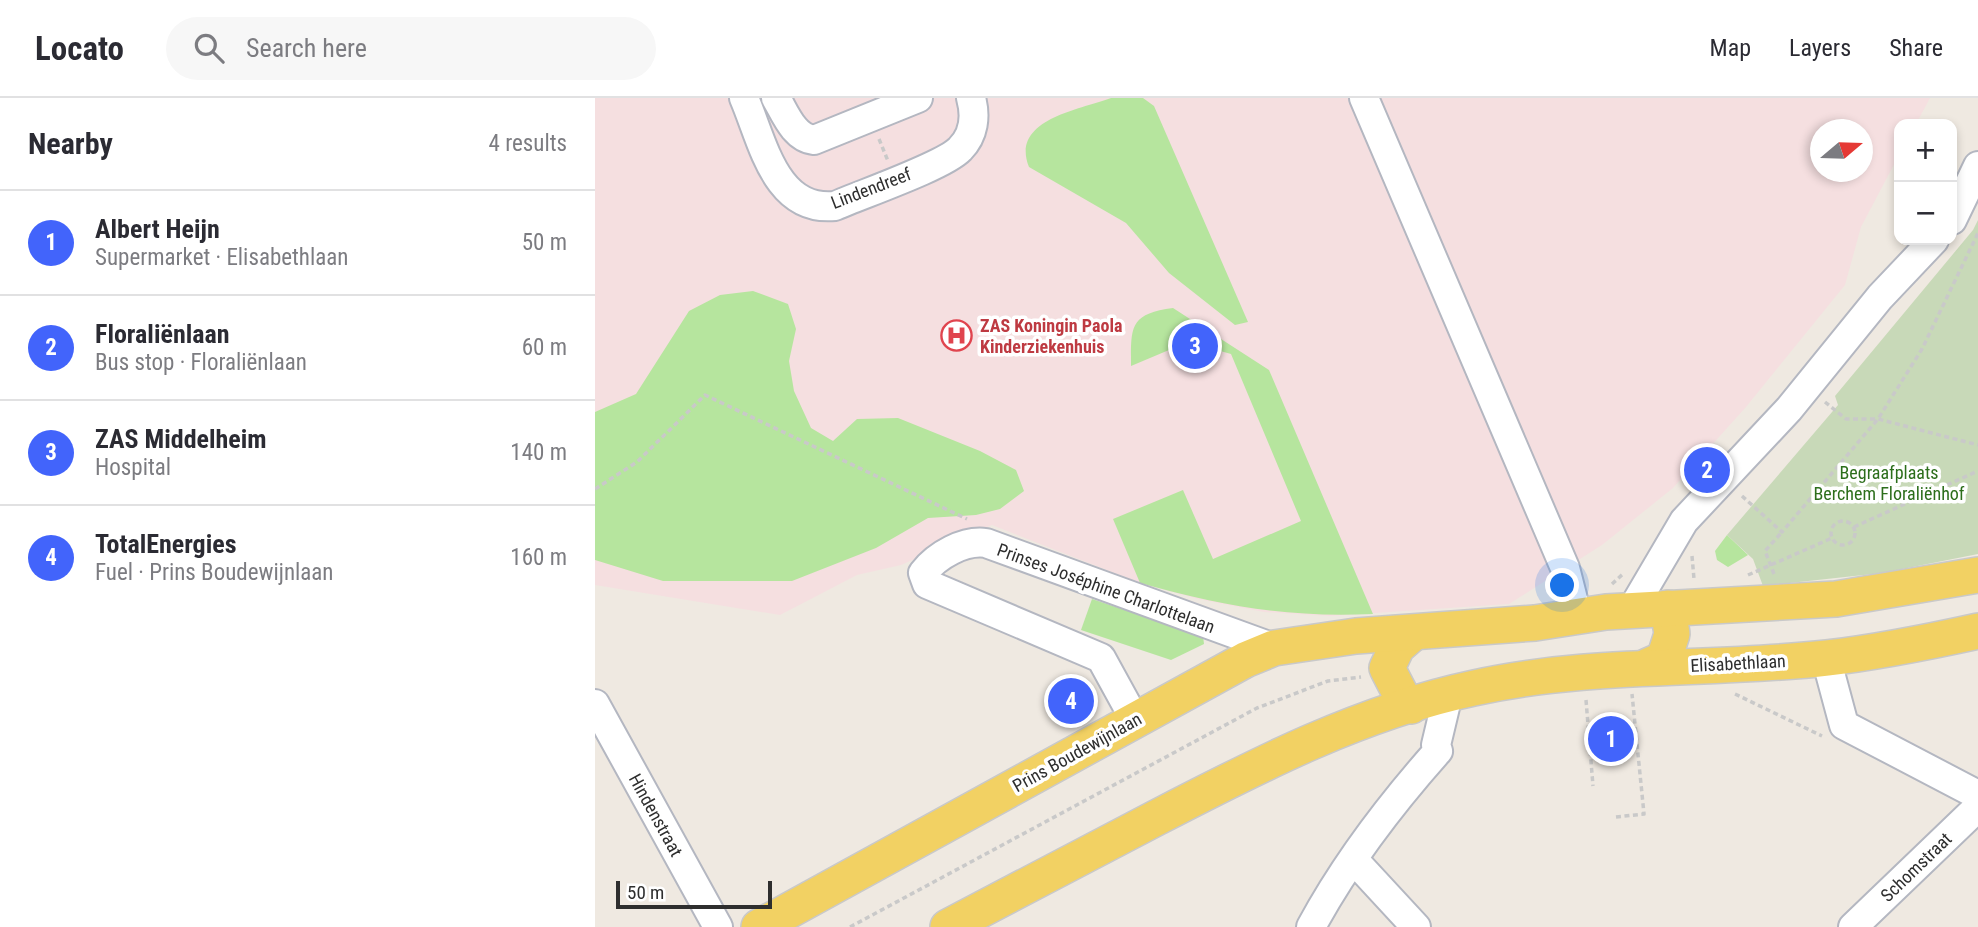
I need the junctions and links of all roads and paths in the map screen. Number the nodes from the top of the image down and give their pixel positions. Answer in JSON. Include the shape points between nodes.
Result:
{"nodes":[{"id":1,"x":744,"y":98,"type":"edge"},
{"id":2,"x":776,"y":98,"type":"edge"},
{"id":3,"x":918,"y":98,"type":"edge"},
{"id":4,"x":971,"y":98,"type":"edge"},
{"id":5,"x":1364,"y":98,"type":"edge"},
{"id":6,"x":870,"y":117,"type":"junction"},
{"id":7,"x":1978,"y":166,"type":"edge"},
{"id":8,"x":896,"y":179,"type":"junction"},
{"id":9,"x":1957,"y":210,"type":"edge"},
{"id":10,"x":1978,"y":233,"type":"edge"},
{"id":11,"x":1929,"y":245,"type":"edge"},
{"id":12,"x":1808,"y":387,"type":"junction"},
{"id":13,"x":1878,"y":419,"type":"junction"},
{"id":14,"x":1978,"y":445,"type":"edge"},
{"id":15,"x":1978,"y":471,"type":"edge"},
{"id":16,"x":595,"y":489,"type":"edge"},
{"id":17,"x":1741,"y":495,"type":"dead end"},
{"id":18,"x":1854,"y":527,"type":"junction"},
{"id":19,"x":986,"y":543,"type":"junction"},
{"id":20,"x":1667,"y":547,"type":"junction"},
{"id":21,"x":1978,"y":575,"type":"edge"},
{"id":22,"x":1668,"y":608,"type":"junction"},
{"id":23,"x":1631,"y":611,"type":"junction"},
{"id":24,"x":1577,"y":615,"type":"junction"},
{"id":25,"x":1978,"y":631,"type":"edge"},
{"id":26,"x":1413,"y":633,"type":"junction"},
{"id":27,"x":1274,"y":648,"type":"junction"},
{"id":28,"x":1826,"y":658,"type":"junction"},
{"id":29,"x":1639,"y":674,"type":"junction"},
{"id":30,"x":1328,"y":681,"type":"dead end"},
{"id":31,"x":1585,"y":687,"type":"dead end"},
{"id":32,"x":1725,"y":689,"type":"dead end"},
{"id":33,"x":1453,"y":693,"type":"junction"},
{"id":34,"x":595,"y":704,"type":"edge"},
{"id":35,"x":1411,"y":706,"type":"junction"},
{"id":36,"x":1135,"y":720,"type":"junction"},
{"id":37,"x":1861,"y":733,"type":"junction"},
{"id":38,"x":1436,"y":746,"type":"junction"},
{"id":39,"x":1593,"y":786,"type":"dead end"},
{"id":40,"x":1978,"y":795,"type":"edge"},
{"id":41,"x":1978,"y":807,"type":"edge"},
{"id":42,"x":1616,"y":817,"type":"dead end"},
{"id":43,"x":1354,"y":860,"type":"junction"},
{"id":44,"x":718,"y":927,"type":"edge"},
{"id":45,"x":759,"y":927,"type":"edge"},
{"id":46,"x":850,"y":927,"type":"edge"},
{"id":47,"x":948,"y":927,"type":"edge"},
{"id":48,"x":1311,"y":927,"type":"edge"},
{"id":49,"x":1416,"y":927,"type":"edge"},
{"id":50,"x":1853,"y":927,"type":"edge"}],
"edges":[{"from":1,"to":8,"type":"street","name":"Lindendreef","via":[[778,178],[796,199],[808,205],[835,206]]},
{"from":2,"to":6,"type":"street","via":[[797,132],[808,139]]},
{"from":3,"to":6,"type":"street"},
{"from":4,"to":8,"type":"street","name":"Lindendreef","via":[[973,123],[961,148],[951,157]]},
{"from":5,"to":24,"type":"street","via":[[1565,568]]},
{"from":6,"to":8,"type":"path"},
{"from":7,"to":9,"type":"street"},
{"from":10,"to":13,"type":"path","via":[[1922,349]]},
{"from":11,"to":12,"type":"street","via":[[1880,297]]},
{"from":12,"to":13,"type":"path","via":[[1846,419]]},
{"from":12,"to":20,"type":"street","via":[[1684,521]]},
{"from":13,"to":14,"type":"path"},
{"from":13,"to":17,"type":"path","via":[[1782,532]]},
{"from":15,"to":18,"type":"path"},
{"from":16,"to":19,"type":"path","via":[[637,462],[705,395],[978,525]]},
{"from":18,"to":18,"type":"path","via":[[1856,535],[1849,544],[1837,544],[1832,538],[1837,523]]},
{"from":19,"to":27,"type":"street","name":"Prinses Joséphine Charlottelaan"},
{"from":19,"to":36,"type":"street","name":"Prinses Joséphine Charlottelaan","via":[[971,541],[931,563],[923,573],[927,584],[1101,658]]},
{"from":20,"to":22,"type":"street"},
{"from":20,"to":23,"type":"street"},
{"from":21,"to":22,"type":"main road","via":[[1836,599]]},
{"from":22,"to":23,"type":"main road"},
{"from":22,"to":29,"type":"main road","via":[[1672,634],[1664,659]]},
{"from":23,"to":24,"type":"main road","name":"Prins Boudewijnlaan"},
{"from":24,"to":26,"type":"main road","name":"Prins Boudewijnlaan"},
{"from":25,"to":28,"type":"main road","name":"Elisabethlaan"},
{"from":26,"to":27,"type":"main road","name":"Prins Boudewijnlaan"},
{"from":26,"to":35,"type":"main road","via":[[1397,647],[1387,668]]},
{"from":27,"to":36,"type":"main road","name":"Prins Boudewijnlaan"},
{"from":28,"to":29,"type":"main road","name":"Elisabethlaan"},
{"from":28,"to":37,"type":"street","via":[[1844,725]]},
{"from":29,"to":33,"type":"main road","name":"Elisabethlaan","via":[[1545,675]]},
{"from":29,"to":42,"type":"path","via":[[1644,814]]},
{"from":30,"to":46,"type":"path","via":[[1257,708]]},
{"from":31,"to":39,"type":"path"},
{"from":32,"to":37,"type":"path","via":[[1831,741]]},
{"from":33,"to":35,"type":"main road"},
{"from":33,"to":38,"type":"street","via":[[1446,703]]},
{"from":34,"to":44,"type":"street","name":"Hindenstraat"},
{"from":35,"to":38,"type":"street","via":[[1427,740]]},
{"from":35,"to":47,"type":"main road","via":[[1284,752]]},
{"from":36,"to":45,"type":"main road","name":"Prins Boudewijnlaan"},
{"from":37,"to":40,"type":"street"},
{"from":38,"to":43,"type":"street","via":[[1438,751]]},
{"from":41,"to":50,"type":"street","name":"Schomstraat"},
{"from":43,"to":48,"type":"street"},
{"from":43,"to":49,"type":"street"}]}
